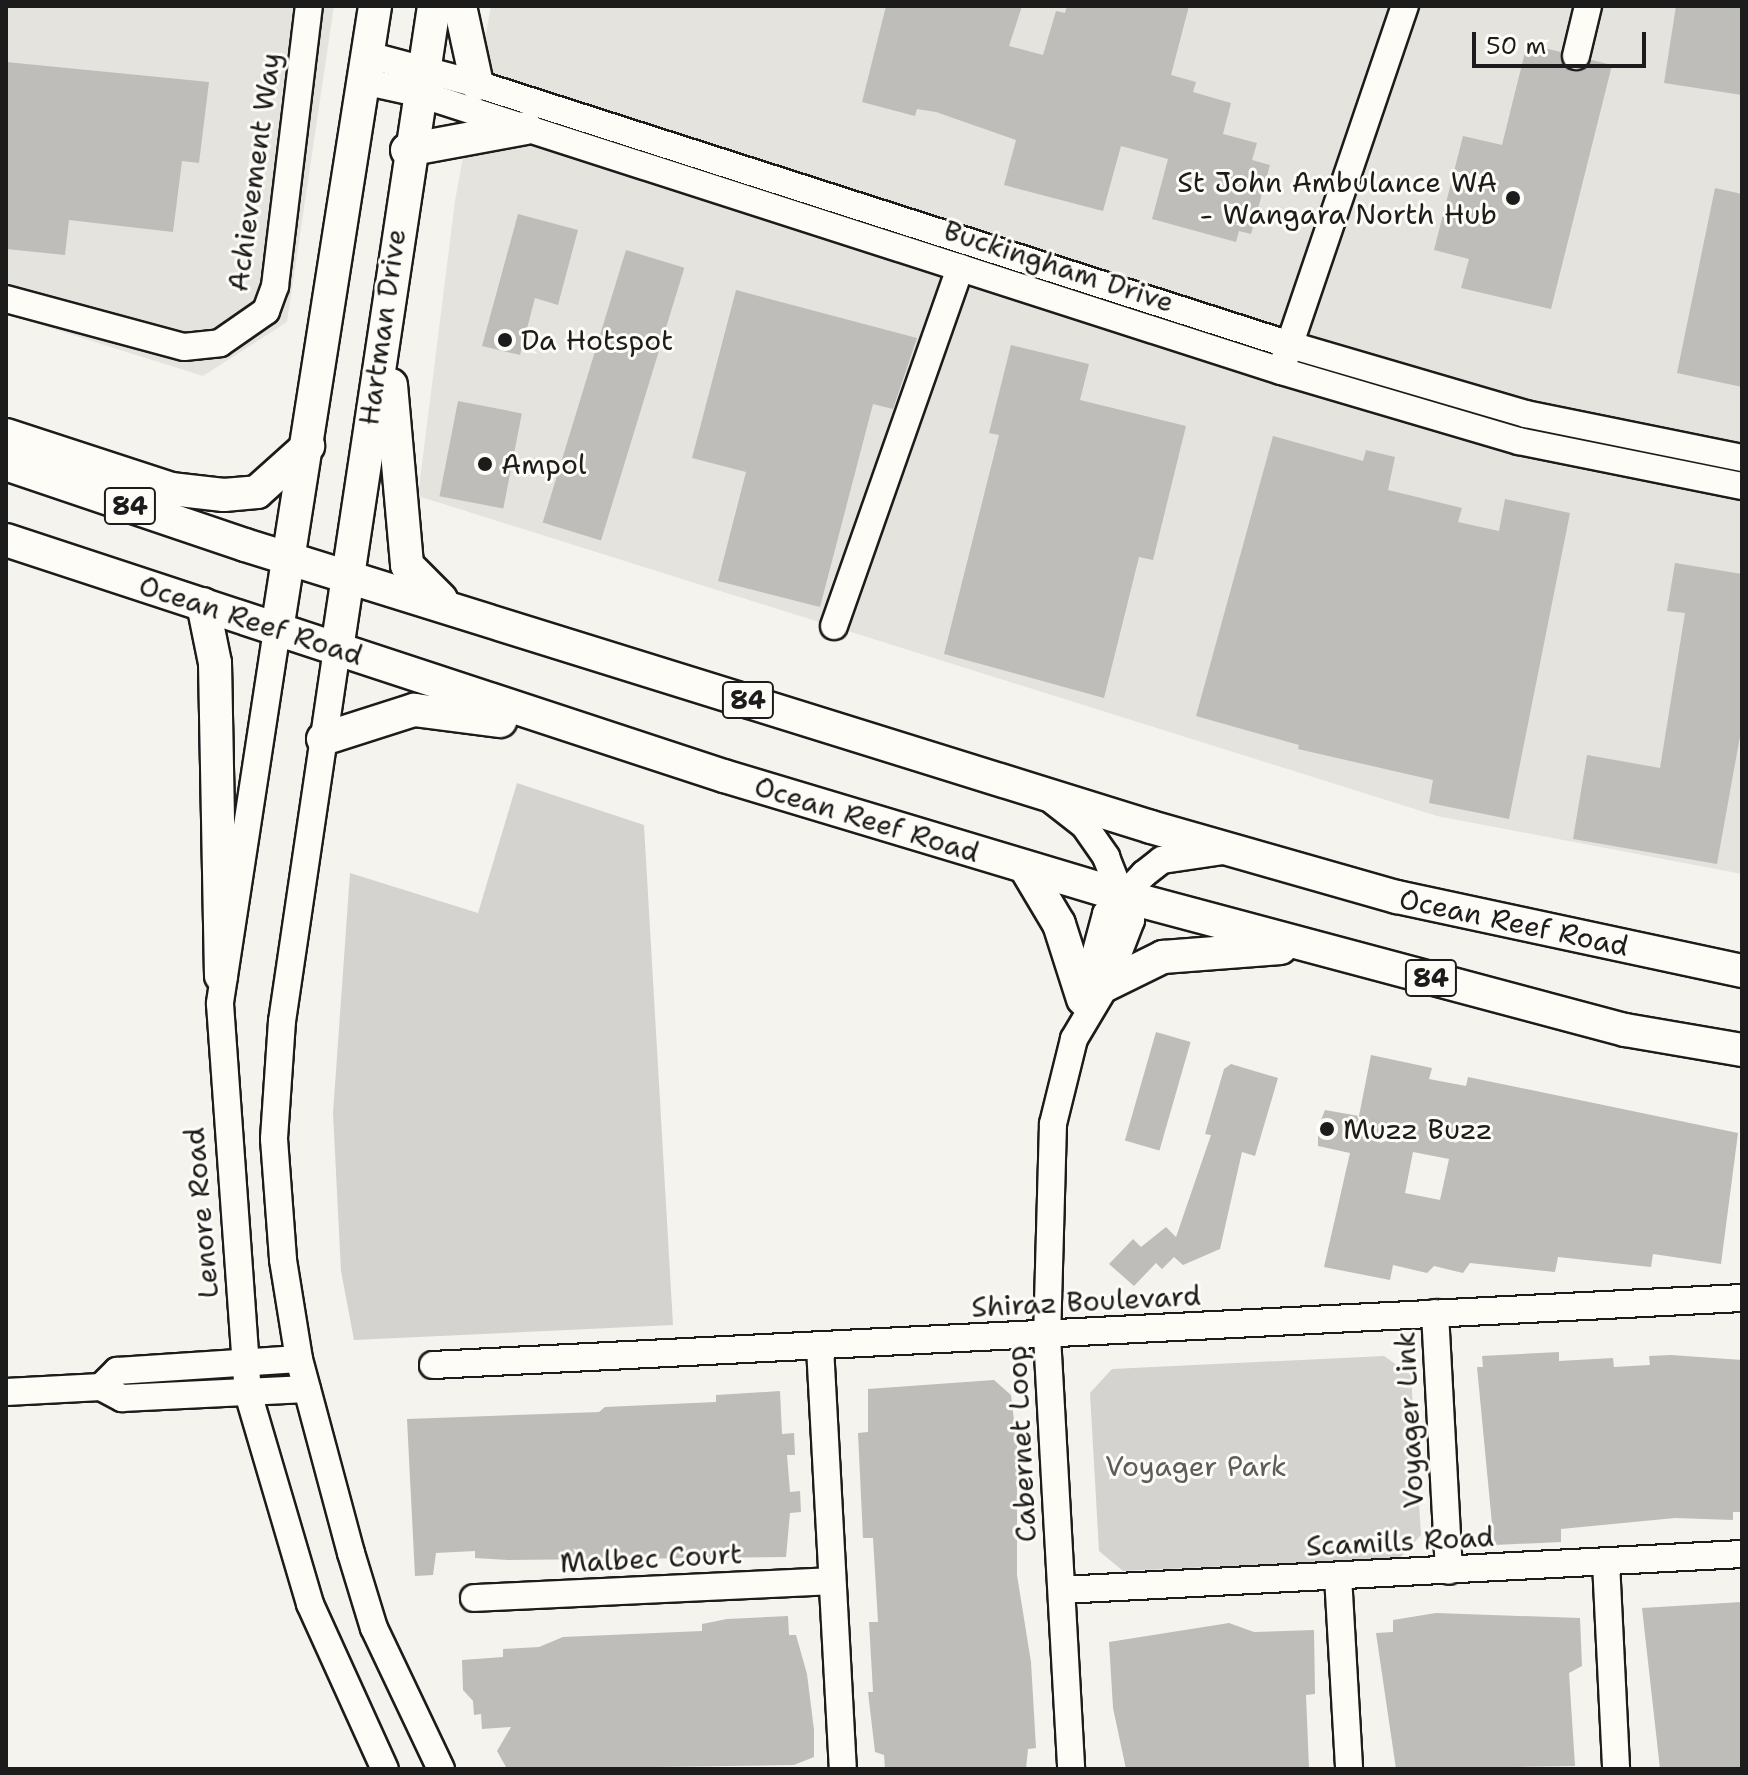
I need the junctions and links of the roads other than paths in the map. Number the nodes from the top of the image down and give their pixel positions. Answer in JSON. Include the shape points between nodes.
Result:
{"nodes":[{"id":1,"x":309,"y":6,"type":"edge"},
{"id":2,"x":375,"y":6,"type":"edge"},
{"id":3,"x":434,"y":6,"type":"edge"},
{"id":4,"x":460,"y":6,"type":"edge"},
{"id":5,"x":1405,"y":6,"type":"edge"},
{"id":6,"x":1588,"y":6,"type":"edge"},
{"id":7,"x":1576,"y":56,"type":"dead end"},
{"id":8,"x":366,"y":68,"type":"junction"},
{"id":9,"x":419,"y":80,"type":"junction"},
{"id":10,"x":477,"y":84,"type":"junction"},
{"id":11,"x":526,"y":128,"type":"junction"},
{"id":12,"x":407,"y":150,"type":"junction"},
{"id":13,"x":393,"y":250,"type":"junction"},
{"id":14,"x":960,"y":268,"type":"junction"},
{"id":15,"x":6,"y":299,"type":"edge"},
{"id":16,"x":1290,"y":345,"type":"junction"},
{"id":17,"x":1281,"y":371,"type":"junction"},
{"id":18,"x":6,"y":435,"type":"edge"},
{"id":19,"x":308,"y":446,"type":"junction"},
{"id":20,"x":1742,"y":458,"type":"edge"},
{"id":21,"x":6,"y":464,"type":"edge"},
{"id":22,"x":1742,"y":486,"type":"edge"},
{"id":23,"x":6,"y":540,"type":"edge"},
{"id":24,"x":288,"y":558,"type":"junction"},
{"id":25,"x":345,"y":574,"type":"junction"},
{"id":26,"x":203,"y":604,"type":"junction"},
{"id":27,"x":447,"y":604,"type":"junction"},
{"id":28,"x":834,"y":626,"type":"dead end"},
{"id":29,"x":277,"y":630,"type":"junction"},
{"id":30,"x":337,"y":649,"type":"junction"},
{"id":31,"x":323,"y":739,"type":"junction"},
{"id":32,"x":724,"y":776,"type":"junction"},
{"id":33,"x":1044,"y":794,"type":"junction"},
{"id":34,"x":1234,"y":851,"type":"junction"},
{"id":35,"x":1025,"y":867,"type":"junction"},
{"id":36,"x":1123,"y":896,"type":"junction"},
{"id":37,"x":1312,"y":947,"type":"junction"},
{"id":38,"x":1742,"y":971,"type":"edge"},
{"id":39,"x":221,"y":976,"type":"junction"},
{"id":40,"x":1090,"y":1003,"type":"junction"},
{"id":41,"x":1742,"y":1050,"type":"edge"},
{"id":42,"x":1742,"y":1298,"type":"edge"},
{"id":43,"x":1435,"y":1313,"type":"junction"},
{"id":44,"x":1047,"y":1336,"type":"junction"},
{"id":45,"x":820,"y":1347,"type":"junction"},
{"id":46,"x":299,"y":1359,"type":"junction"},
{"id":47,"x":246,"y":1364,"type":"junction"},
{"id":48,"x":433,"y":1365,"type":"dead end"},
{"id":49,"x":101,"y":1387,"type":"junction"},
{"id":50,"x":307,"y":1389,"type":"junction"},
{"id":51,"x":6,"y":1392,"type":"edge"},
{"id":52,"x":248,"y":1393,"type":"junction"},
{"id":53,"x":1742,"y":1554,"type":"edge"},
{"id":54,"x":1606,"y":1562,"type":"junction"},
{"id":55,"x":1449,"y":1571,"type":"junction"},
{"id":56,"x":1338,"y":1576,"type":"junction"},
{"id":57,"x":832,"y":1581,"type":"junction"},
{"id":58,"x":1062,"y":1590,"type":"junction"},
{"id":59,"x":474,"y":1598,"type":"dead end"},
{"id":60,"x":385,"y":1769,"type":"edge"},
{"id":61,"x":441,"y":1769,"type":"edge"},
{"id":62,"x":843,"y":1769,"type":"edge"},
{"id":63,"x":1071,"y":1769,"type":"edge"},
{"id":64,"x":1349,"y":1769,"type":"edge"},
{"id":65,"x":1616,"y":1769,"type":"edge"}],
"edges":[{"from":1,"to":15,"type":"street","name":"Achievement Way","via":[[275,286],[266,311],[220,343],[184,347]]},
{"from":2,"to":8,"type":"main road","name":"Hartman Drive"},
{"from":3,"to":9,"type":"main road","name":"Hartman Drive"},
{"from":4,"to":10,"type":"main road"},
{"from":5,"to":16,"type":"street"},
{"from":6,"to":7,"type":"street"},
{"from":8,"to":9,"type":"street","name":"Buckingham Drive"},
{"from":8,"to":19,"type":"main road","name":"Hartman Drive"},
{"from":9,"to":10,"type":"street","name":"Buckingham Drive"},
{"from":9,"to":11,"type":"street","name":"Buckingham Drive"},
{"from":9,"to":12,"type":"main road","name":"Hartman Drive"},
{"from":10,"to":16,"type":"street","name":"Buckingham Drive"},
{"from":11,"to":12,"type":"main road"},
{"from":11,"to":14,"type":"street","name":"Buckingham Drive"},
{"from":12,"to":13,"type":"main road","name":"Hartman Drive"},
{"from":13,"to":25,"type":"main road","name":"Hartman Drive"},
{"from":13,"to":27,"type":"main road","via":[[390,430],[407,565]]},
{"from":14,"to":17,"type":"street","name":"Buckingham Drive"},
{"from":14,"to":28,"type":"street"},
{"from":16,"to":17,"type":"street"},
{"from":16,"to":20,"type":"street","name":"Buckingham Drive","via":[[1526,414]]},
{"from":17,"to":22,"type":"street","name":"Buckingham Drive","via":[[1519,441]]},
{"from":18,"to":19,"type":"main road","via":[[171,489],[211,494],[257,492]]},
{"from":19,"to":24,"type":"main road","name":"Hartman Drive"},
{"from":21,"to":24,"type":"main road","name":"Ocean Reef Road","number":"84"},
{"from":23,"to":26,"type":"main road","name":"Ocean Reef Road","number":"84"},
{"from":24,"to":25,"type":"main road","name":"Ocean Reef Road","number":"84"},
{"from":24,"to":29,"type":"main road","name":"Hartman Drive"},
{"from":25,"to":27,"type":"main road","name":"Ocean Reef Road","number":"84"},
{"from":25,"to":30,"type":"main road","name":"Hartman Drive"},
{"from":26,"to":29,"type":"main road","name":"Ocean Reef Road","number":"84"},
{"from":26,"to":39,"type":"main road","via":[[215,663]]},
{"from":27,"to":33,"type":"main road","name":"Ocean Reef Road","number":"84"},
{"from":29,"to":30,"type":"main road","name":"Ocean Reef Road","number":"84"},
{"from":29,"to":39,"type":"street","name":"Lenore Road"},
{"from":30,"to":31,"type":"street"},
{"from":30,"to":32,"type":"main road","name":"Ocean Reef Road","number":"84"},
{"from":31,"to":32,"type":"main road","via":[[391,714],[437,710]]},
{"from":31,"to":46,"type":"street","via":[[300,864],[274,1139],[283,1260]]},
{"from":32,"to":35,"type":"main road","name":"Ocean Reef Road","number":"84"},
{"from":33,"to":34,"type":"main road","name":"Ocean Reef Road","number":"84"},
{"from":33,"to":36,"type":"street","via":[[1084,825],[1115,872]]},
{"from":34,"to":36,"type":"street","name":"Cabernet Loop","via":[[1162,860]]},
{"from":34,"to":38,"type":"main road","name":"Ocean Reef Road","number":"84","via":[[1397,897]]},
{"from":35,"to":36,"type":"main road","name":"Ocean Reef Road","number":"84"},
{"from":35,"to":40,"type":"main road","via":[[1059,924]]},
{"from":36,"to":37,"type":"main road","name":"Ocean Reef Road","number":"84"},
{"from":36,"to":40,"type":"street","name":"Cabernet Loop","via":[[1106,914]]},
{"from":37,"to":40,"type":"main road","via":[[1163,957]]},
{"from":37,"to":41,"type":"main road","name":"Ocean Reef Road","number":"84","via":[[1625,1030]]},
{"from":39,"to":47,"type":"street","name":"Lenore Road","via":[[227,1171]]},
{"from":40,"to":44,"type":"street","name":"Cabernet Loop","via":[[1053,1124]]},
{"from":42,"to":43,"type":"street","name":"Shiraz Boulevard"},
{"from":43,"to":44,"type":"street","name":"Shiraz Boulevard"},
{"from":43,"to":55,"type":"street","name":"Voyager Link"},
{"from":44,"to":45,"type":"street","name":"Shiraz Boulevard"},
{"from":44,"to":58,"type":"street","name":"Cabernet Loop"},
{"from":45,"to":48,"type":"street","name":"Shiraz Boulevard"},
{"from":45,"to":57,"type":"street"},
{"from":46,"to":47,"type":"street"},
{"from":46,"to":50,"type":"street"},
{"from":47,"to":49,"type":"street","via":[[117,1371]]},
{"from":47,"to":52,"type":"street","name":"Lenore Road"},
{"from":49,"to":51,"type":"street"},
{"from":49,"to":52,"type":"street","via":[[122,1398]]},
{"from":50,"to":52,"type":"street"},
{"from":50,"to":61,"type":"street","via":[[374,1628]]},
{"from":52,"to":60,"type":"street","name":"Lenore Road","via":[[310,1604]]},
{"from":53,"to":54,"type":"street","name":"Scamills Road"},
{"from":54,"to":55,"type":"street","name":"Scamills Road"},
{"from":54,"to":65,"type":"street"},
{"from":55,"to":56,"type":"street","name":"Scamills Road"},
{"from":56,"to":58,"type":"street","name":"Scamills Road"},
{"from":56,"to":64,"type":"street"},
{"from":57,"to":59,"type":"street","name":"Malbec Court"},
{"from":57,"to":62,"type":"street"},
{"from":58,"to":63,"type":"street","name":"Cabernet Loop"}]}
